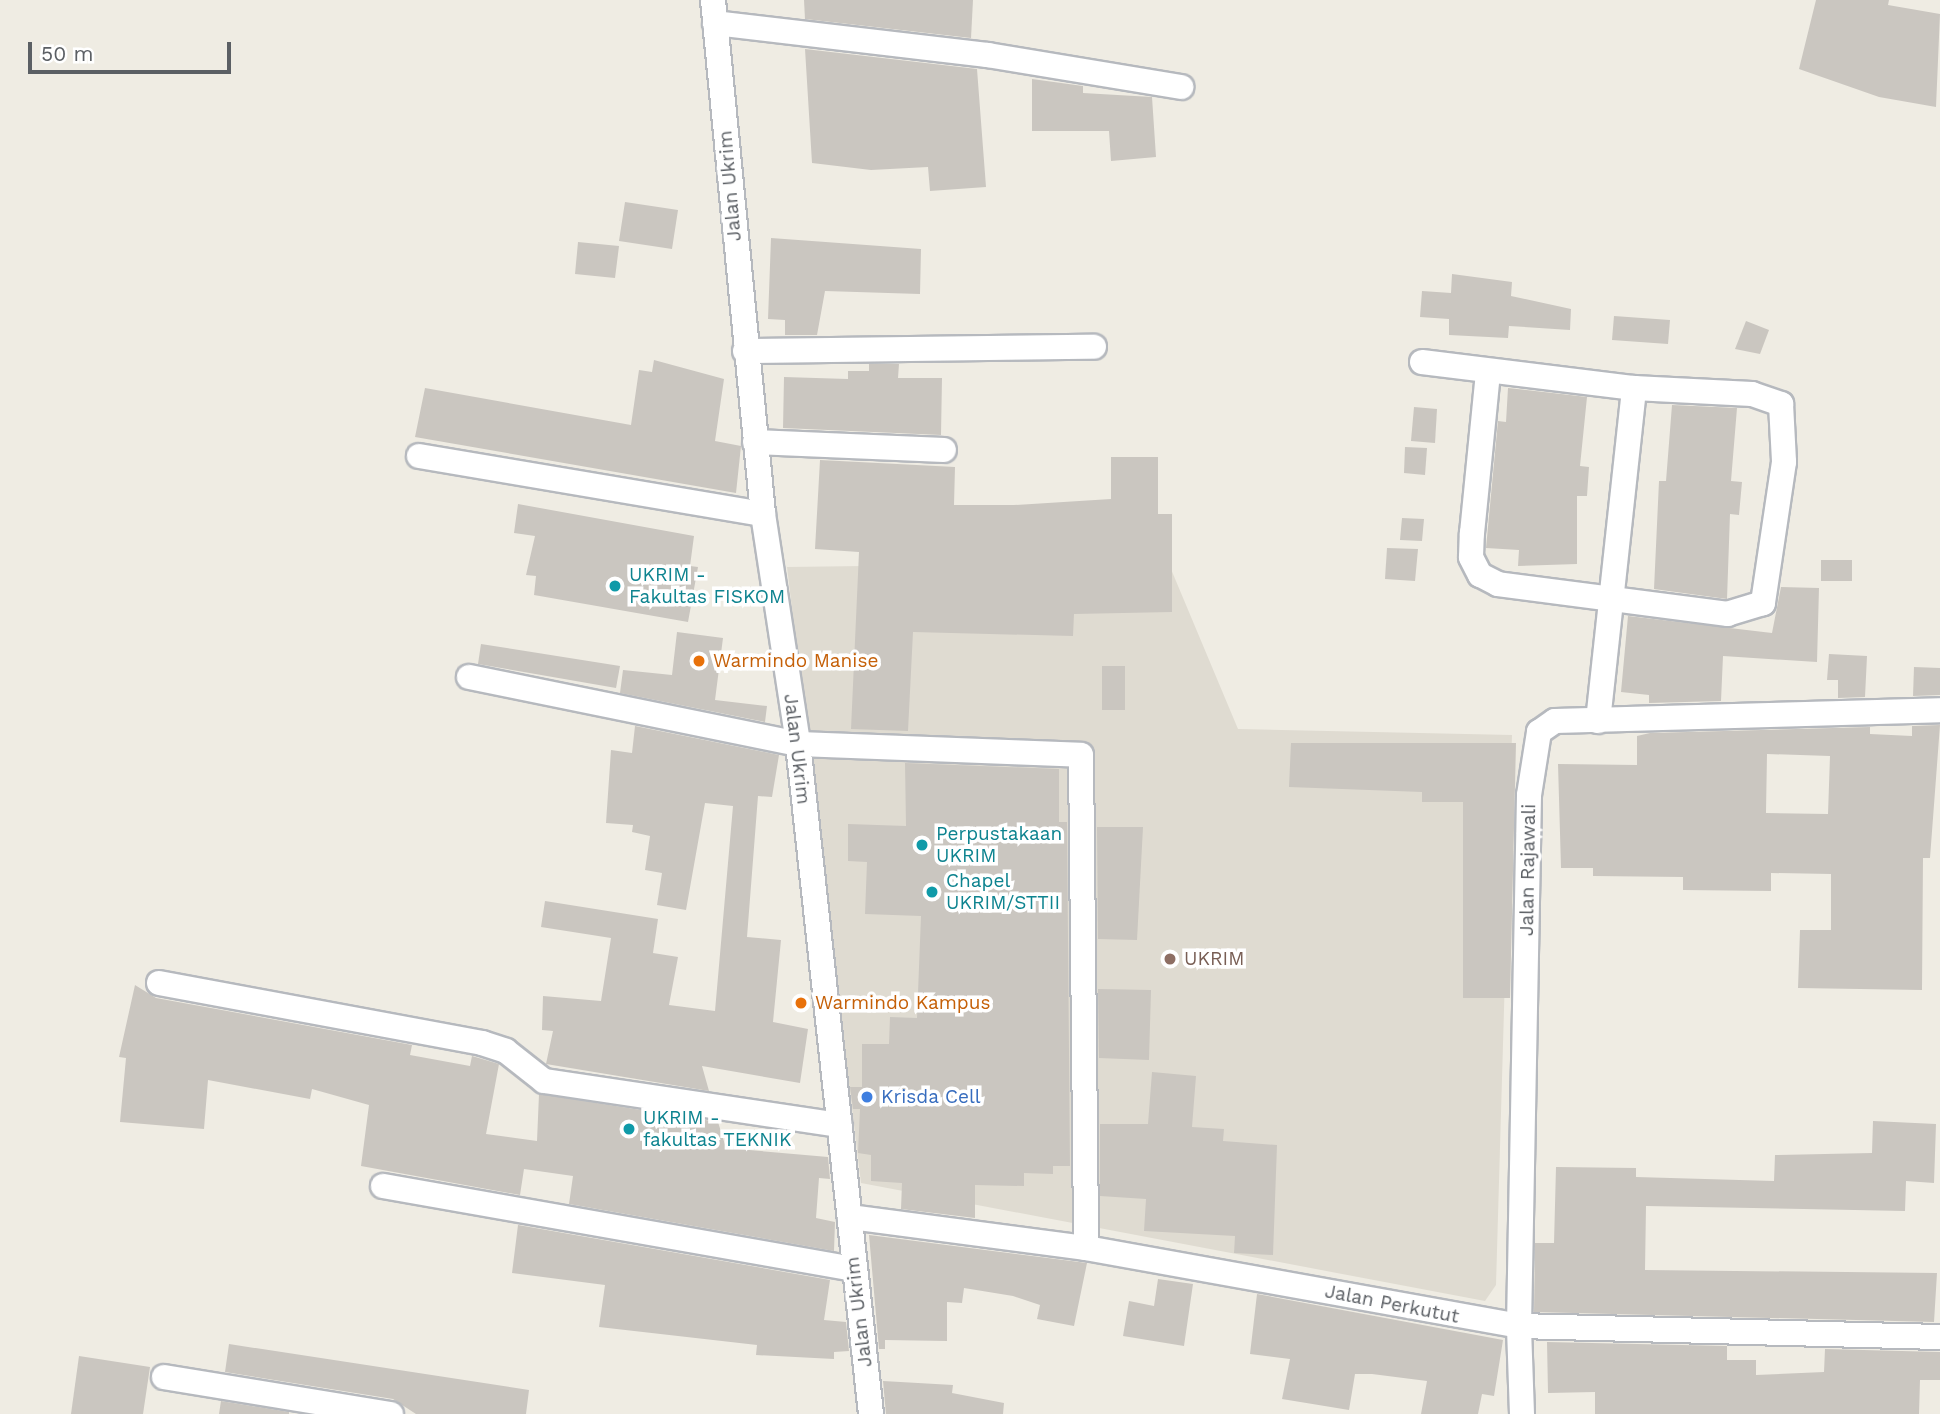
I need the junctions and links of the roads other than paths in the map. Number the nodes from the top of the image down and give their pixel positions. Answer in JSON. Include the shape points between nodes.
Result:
{"nodes":[{"id":1,"x":714,"y":11,"type":"edge"},
{"id":2,"x":1181,"y":87,"type":"dead end"},
{"id":3,"x":1094,"y":347,"type":"dead end"},
{"id":4,"x":745,"y":351,"type":"junction"},
{"id":5,"x":1422,"y":362,"type":"dead end"},
{"id":6,"x":1488,"y":373,"type":"junction"},
{"id":7,"x":1634,"y":388,"type":"junction"},
{"id":8,"x":755,"y":442,"type":"junction"},
{"id":9,"x":944,"y":450,"type":"dead end"},
{"id":10,"x":419,"y":456,"type":"dead end"},
{"id":11,"x":763,"y":514,"type":"junction"},
{"id":12,"x":1609,"y":600,"type":"junction"},
{"id":13,"x":469,"y":677,"type":"dead end"},
{"id":14,"x":1940,"y":710,"type":"edge"},
{"id":15,"x":1598,"y":721,"type":"junction"},
{"id":16,"x":798,"y":744,"type":"junction"},
{"id":17,"x":159,"y":983,"type":"dead end"},
{"id":18,"x":840,"y":1125,"type":"junction"},
{"id":19,"x":383,"y":1186,"type":"dead end"},
{"id":20,"x":850,"y":1217,"type":"junction"},
{"id":21,"x":1086,"y":1248,"type":"junction"},
{"id":22,"x":852,"y":1269,"type":"junction"},
{"id":23,"x":1518,"y":1326,"type":"junction"},
{"id":24,"x":1940,"y":1337,"type":"edge"},
{"id":25,"x":163,"y":1377,"type":"dead end"},
{"id":26,"x":391,"y":1414,"type":"edge"},
{"id":27,"x":871,"y":1414,"type":"edge"},
{"id":28,"x":1522,"y":1414,"type":"edge"}],
"edges":[{"from":1,"to":2,"type":"street"},
{"from":1,"to":4,"type":"street","name":"Jalan Ukrim"},
{"from":3,"to":4,"type":"street"},
{"from":4,"to":8,"type":"street","name":"Jalan Ukrim"},
{"from":5,"to":6,"type":"street"},
{"from":6,"to":7,"type":"street"},
{"from":6,"to":12,"type":"street","via":[[1474,567],[1498,584]]},
{"from":7,"to":12,"type":"street"},
{"from":7,"to":12,"type":"street","via":[[1752,394],[1781,404],[1784,462],[1776,546],[1763,603],[1749,611]]},
{"from":8,"to":9,"type":"street"},
{"from":8,"to":11,"type":"street","name":"Jalan Ukrim"},
{"from":10,"to":11,"type":"street"},
{"from":11,"to":16,"type":"street","name":"Jalan Ukrim"},
{"from":12,"to":15,"type":"street"},
{"from":13,"to":16,"type":"street"},
{"from":14,"to":15,"type":"street","name":"Jalan Rajawali"},
{"from":15,"to":23,"type":"street","name":"Jalan Rajawali","via":[[1555,721],[1539,732],[1533,748]]},
{"from":16,"to":18,"type":"street","name":"Jalan Ukrim"},
{"from":16,"to":21,"type":"street","via":[[1081,755]]},
{"from":17,"to":18,"type":"street","via":[[482,1043],[506,1051],[544,1081]]},
{"from":18,"to":20,"type":"street","name":"Jalan Ukrim"},
{"from":19,"to":22,"type":"street"},
{"from":20,"to":21,"type":"street","name":"Jalan Perkutut"},
{"from":20,"to":22,"type":"street","name":"Jalan Ukrim"},
{"from":21,"to":23,"type":"street","name":"Jalan Perkutut"},
{"from":22,"to":27,"type":"street","name":"Jalan Ukrim"},
{"from":23,"to":24,"type":"street","name":"Jalan Perkutut"},
{"from":23,"to":28,"type":"street","name":"Jalan Rajawali"},
{"from":25,"to":26,"type":"street"}]}
